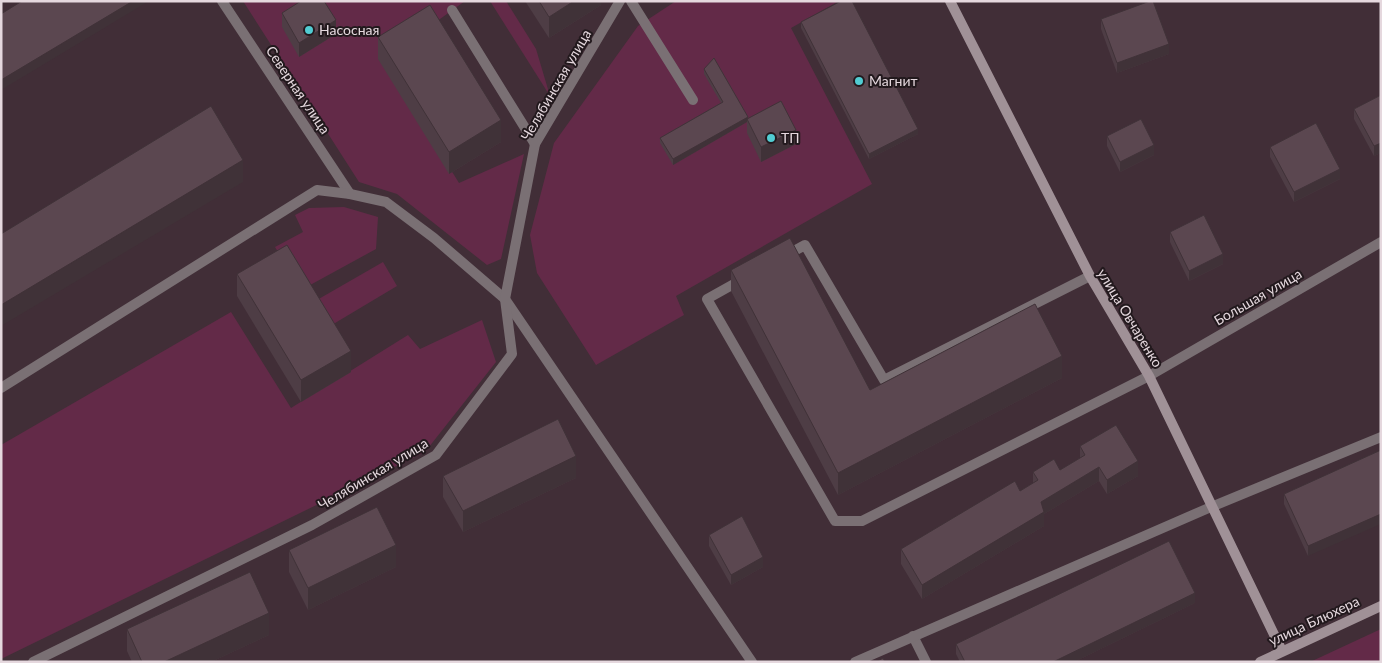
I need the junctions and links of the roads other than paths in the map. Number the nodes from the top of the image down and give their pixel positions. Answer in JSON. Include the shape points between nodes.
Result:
{"nodes":[{"id":1,"x":222,"y":1,"type":"edge"},
{"id":2,"x":620,"y":1,"type":"edge"},
{"id":3,"x":631,"y":1,"type":"edge"},
{"id":4,"x":950,"y":1,"type":"edge"},
{"id":5,"x":452,"y":10,"type":"dead end"},
{"id":6,"x":693,"y":100,"type":"dead end"},
{"id":7,"x":535,"y":144,"type":"junction"},
{"id":8,"x":350,"y":194,"type":"junction"},
{"id":9,"x":1381,"y":242,"type":"edge"},
{"id":10,"x":773,"y":263,"type":"edge"},
{"id":11,"x":748,"y":276,"type":"edge"},
{"id":12,"x":1090,"y":276,"type":"junction"},
{"id":13,"x":505,"y":299,"type":"junction"},
{"id":14,"x":1149,"y":376,"type":"junction"},
{"id":15,"x":1,"y":388,"type":"edge"},
{"id":16,"x":1381,"y":437,"type":"edge"},
{"id":17,"x":1211,"y":507,"type":"junction"},
{"id":18,"x":1381,"y":606,"type":"edge"},
{"id":19,"x":913,"y":636,"type":"junction"},
{"id":20,"x":1282,"y":651,"type":"junction"},
{"id":21,"x":33,"y":662,"type":"edge"},
{"id":22,"x":752,"y":662,"type":"edge"},
{"id":23,"x":855,"y":662,"type":"edge"},
{"id":24,"x":926,"y":662,"type":"edge"},
{"id":25,"x":1260,"y":662,"type":"edge"}],
"edges":[{"from":1,"to":8,"type":"street","name":"Северная улица"},
{"from":2,"to":7,"type":"street","name":"Челябинская улица"},
{"from":3,"to":6,"type":"street"},
{"from":4,"to":12,"type":"street","name":"улица Овчаренко"},
{"from":5,"to":7,"type":"street"},
{"from":7,"to":13,"type":"street","name":"Челябинская улица"},
{"from":8,"to":13,"type":"street","via":[[386,202]]},
{"from":8,"to":15,"type":"street","via":[[317,190]]},
{"from":9,"to":14,"type":"street","name":"Большая улица"},
{"from":10,"to":12,"type":"street","via":[[805,245],[884,380]]},
{"from":11,"to":14,"type":"street","name":"Большая улица","via":[[707,299],[835,521],[862,521]]},
{"from":12,"to":14,"type":"street","name":"улица Овчаренко"},
{"from":13,"to":21,"type":"street","name":"Челябинская улица","via":[[512,354],[436,455],[312,525]]},
{"from":13,"to":22,"type":"street"},
{"from":14,"to":17,"type":"street","name":"улица Овчаренко"},
{"from":16,"to":17,"type":"street"},
{"from":17,"to":19,"type":"street"},
{"from":17,"to":20,"type":"street","name":"улица Овчаренко"},
{"from":18,"to":20,"type":"street","name":"улица Блюхера"},
{"from":19,"to":23,"type":"street"},
{"from":19,"to":24,"type":"street"},
{"from":20,"to":25,"type":"street","name":"улица Блюхера"}]}
